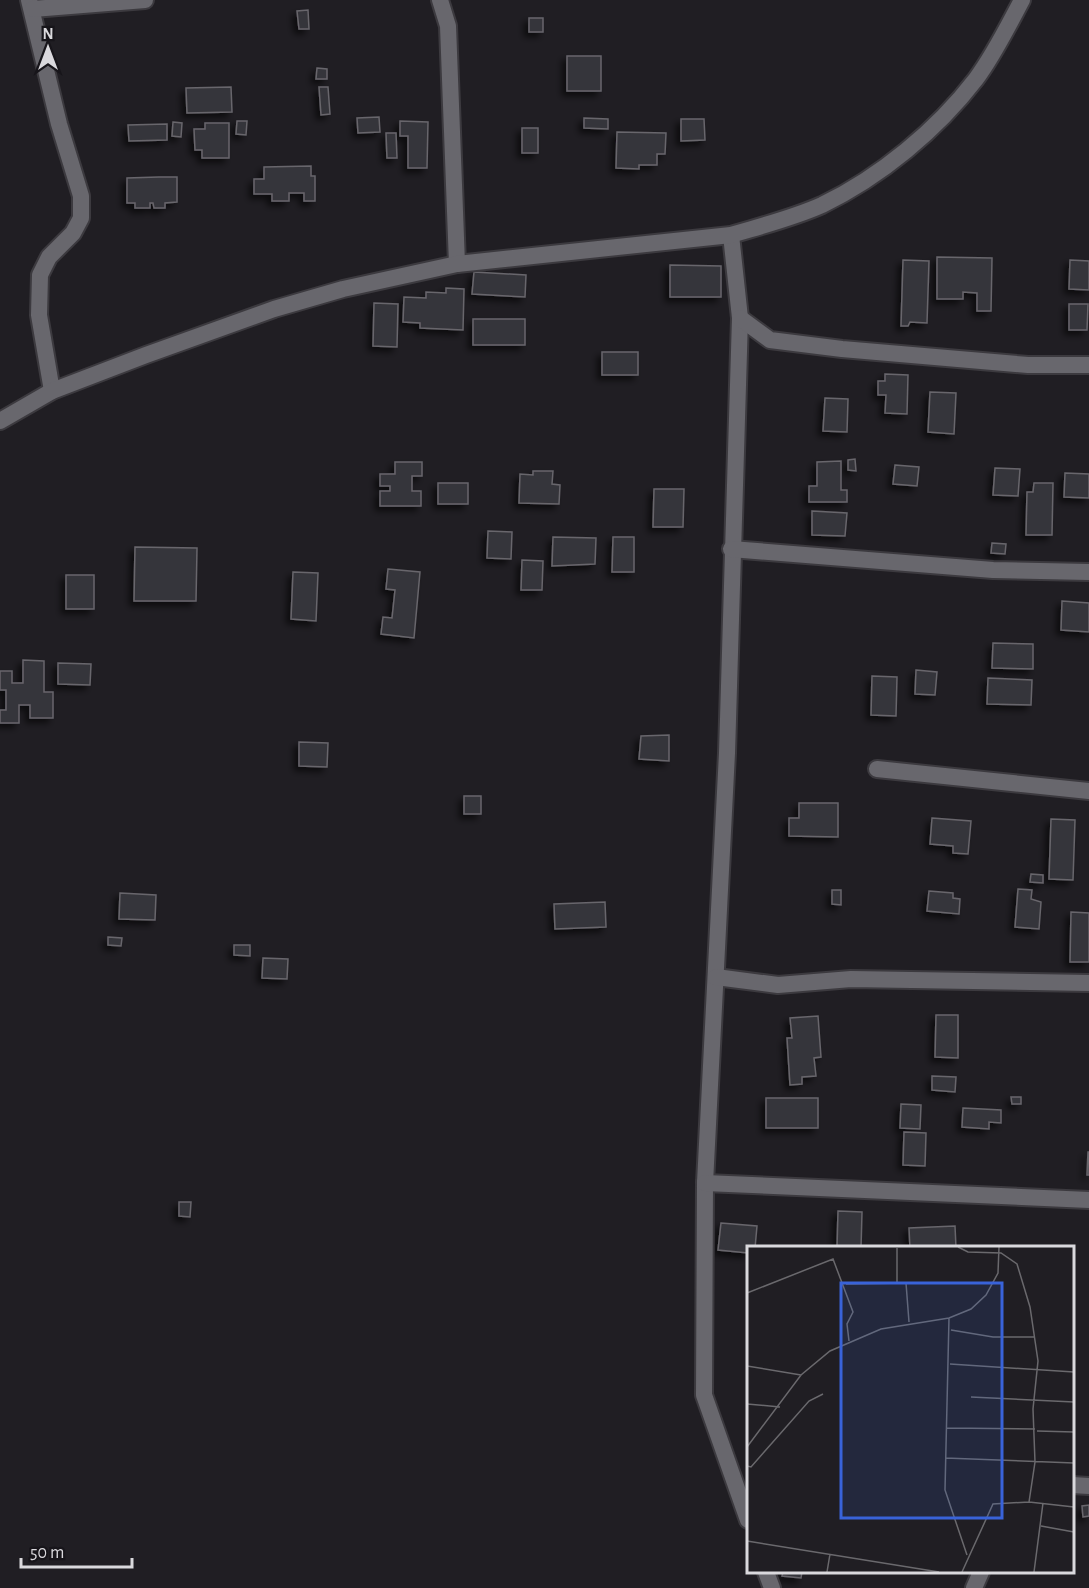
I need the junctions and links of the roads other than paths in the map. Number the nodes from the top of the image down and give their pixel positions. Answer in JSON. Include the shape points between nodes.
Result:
{"nodes":[{"id":1,"x":145,"y":0,"type":"edge"},
{"id":2,"x":440,"y":0,"type":"edge"},
{"id":3,"x":1022,"y":0,"type":"edge"},
{"id":4,"x":31,"y":5,"type":"edge"},
{"id":5,"x":731,"y":235,"type":"junction"},
{"id":6,"x":458,"y":264,"type":"junction"},
{"id":7,"x":740,"y":318,"type":"junction"},
{"id":8,"x":1089,"y":366,"type":"edge"},
{"id":9,"x":52,"y":391,"type":"junction"},
{"id":10,"x":0,"y":421,"type":"edge"},
{"id":11,"x":731,"y":549,"type":"junction"},
{"id":12,"x":1089,"y":572,"type":"edge"},
{"id":13,"x":877,"y":769,"type":"dead end"},
{"id":14,"x":1089,"y":791,"type":"edge"},
{"id":15,"x":716,"y":977,"type":"junction"},
{"id":16,"x":1089,"y":983,"type":"edge"},
{"id":17,"x":705,"y":1183,"type":"junction"},
{"id":18,"x":1089,"y":1200,"type":"edge"},
{"id":19,"x":1074,"y":1485,"type":"edge"},
{"id":20,"x":1089,"y":1486,"type":"edge"},
{"id":21,"x":747,"y":1517,"type":"edge"},
{"id":22,"x":766,"y":1573,"type":"edge"},
{"id":23,"x":981,"y":1573,"type":"edge"},
{"id":24,"x":772,"y":1588,"type":"edge"},
{"id":25,"x":974,"y":1588,"type":"edge"}],
"edges":[{"from":1,"to":4,"type":"street"},
{"from":2,"to":6,"type":"street","via":[[448,26]]},
{"from":3,"to":5,"type":"street","via":[[977,78],[939,120],[875,174],[822,205]]},
{"from":4,"to":9,"type":"street","via":[[59,124],[81,196],[81,218],[49,257],[40,275],[39,315]]},
{"from":5,"to":6,"type":"street"},
{"from":5,"to":7,"type":"street"},
{"from":6,"to":9,"type":"street","via":[[343,289],[274,309]]},
{"from":7,"to":8,"type":"street","via":[[770,340],[1028,365]]},
{"from":7,"to":11,"type":"street"},
{"from":9,"to":10,"type":"street"},
{"from":11,"to":12,"type":"street","via":[[993,570]]},
{"from":11,"to":15,"type":"street","via":[[727,753]]},
{"from":13,"to":14,"type":"street"},
{"from":15,"to":16,"type":"street","via":[[778,985],[851,979]]},
{"from":15,"to":17,"type":"street"},
{"from":17,"to":18,"type":"street"},
{"from":17,"to":21,"type":"street","via":[[704,1395]]},
{"from":19,"to":20,"type":"street"},
{"from":22,"to":24,"type":"street"},
{"from":23,"to":25,"type":"street"}]}
